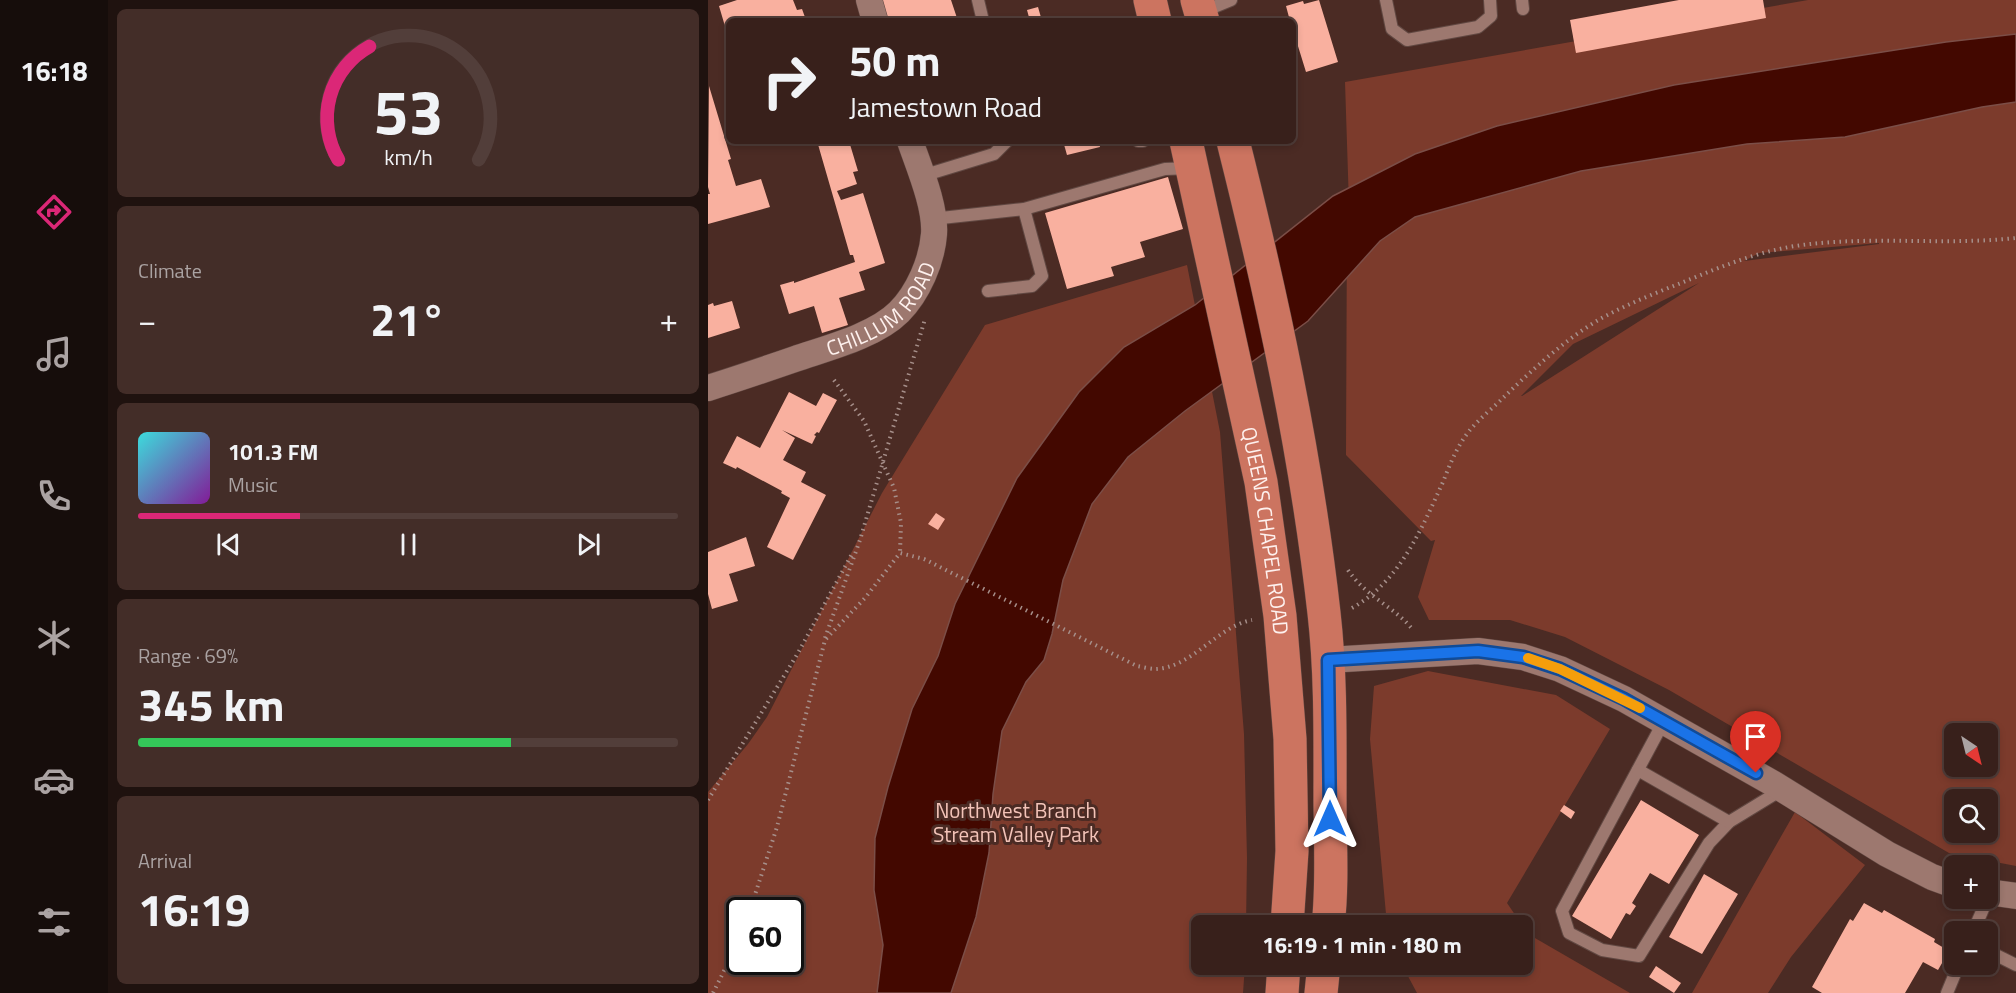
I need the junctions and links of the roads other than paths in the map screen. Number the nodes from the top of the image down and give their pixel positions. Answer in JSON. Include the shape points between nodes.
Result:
{"nodes":[{"id":1,"x":869,"y":0,"type":"edge"},
{"id":2,"x":978,"y":0,"type":"edge"},
{"id":3,"x":1150,"y":0,"type":"edge"},
{"id":4,"x":1232,"y":0,"type":"edge"},
{"id":5,"x":1386,"y":0,"type":"edge"},
{"id":6,"x":1491,"y":0,"type":"edge"},
{"id":7,"x":1200,"y":11,"type":"edge"},
{"id":8,"x":874,"y":18,"type":"edge"},
{"id":9,"x":982,"y":18,"type":"edge"},
{"id":10,"x":1154,"y":18,"type":"edge"},
{"id":11,"x":911,"y":144,"type":"edge"},
{"id":12,"x":1005,"y":144,"type":"edge"},
{"id":13,"x":1234,"y":144,"type":"edge"},
{"id":14,"x":1189,"y":155,"type":"edge"},
{"id":15,"x":922,"y":176,"type":"junction"},
{"id":16,"x":1024,"y":209,"type":"junction"},
{"id":17,"x":932,"y":219,"type":"junction"},
{"id":18,"x":988,"y":291,"type":"dead end"},
{"id":19,"x":708,"y":388,"type":"edge"},
{"id":20,"x":1328,"y":660,"type":"junction"},
{"id":21,"x":1664,"y":722,"type":"junction"},
{"id":22,"x":1638,"y":770,"type":"junction"},
{"id":23,"x":1783,"y":789,"type":"junction"},
{"id":24,"x":1729,"y":822,"type":"junction"},
{"id":25,"x":1944,"y":881,"type":"edge"},
{"id":26,"x":2016,"y":896,"type":"edge"},
{"id":27,"x":1998,"y":898,"type":"edge"},
{"id":28,"x":1288,"y":915,"type":"edge"},
{"id":29,"x":1328,"y":915,"type":"edge"},
{"id":30,"x":1998,"y":956,"type":"edge"},
{"id":31,"x":2016,"y":965,"type":"edge"},
{"id":32,"x":1283,"y":975,"type":"edge"},
{"id":33,"x":1323,"y":975,"type":"edge"},
{"id":34,"x":1954,"y":975,"type":"edge"},
{"id":35,"x":1282,"y":993,"type":"edge"},
{"id":36,"x":1321,"y":993,"type":"edge"},
{"id":37,"x":1947,"y":993,"type":"edge"}],
"edges":[{"from":1,"to":8,"type":"street"},
{"from":2,"to":9,"type":"lane"},
{"from":3,"to":10,"type":"main road"},
{"from":4,"to":7,"type":"lane"},
{"from":5,"to":6,"type":"lane","via":[[1392,29],[1407,40],[1478,27],[1491,16]]},
{"from":11,"to":15,"type":"street","name":"CHILLUM ROAD"},
{"from":12,"to":15,"type":"lane","via":[[994,154]]},
{"from":13,"to":20,"type":"main road","via":[[1282,352],[1304,476]]},
{"from":14,"to":16,"type":"lane","via":[[1165,169]]},
{"from":14,"to":28,"type":"main road","name":"QUEENS CHAPEL ROAD","via":[[1261,483],[1280,616],[1290,739],[1292,851]]},
{"from":15,"to":17,"type":"street","name":"CHILLUM ROAD"},
{"from":16,"to":17,"type":"lane"},
{"from":16,"to":18,"type":"lane","via":[[1042,276],[1032,286]]},
{"from":17,"to":19,"type":"street","name":"CHILLUM ROAD","via":[[934,233],[927,263],[916,292],[898,313],[878,327],[836,345]]},
{"from":20,"to":21,"type":"street","via":[[1478,651],[1523,657],[1560,669]]},
{"from":20,"to":29,"type":"main road"},
{"from":21,"to":22,"type":"lane"},
{"from":21,"to":23,"type":"street"},
{"from":22,"to":24,"type":"lane"},
{"from":22,"to":24,"type":"lane","via":[[1562,911],[1569,933],[1602,950],[1639,956],[1709,843]]},
{"from":23,"to":24,"type":"lane"},
{"from":23,"to":25,"type":"street","via":[[1887,854]]},
{"from":26,"to":27,"type":"street"},
{"from":30,"to":31,"type":"lane"},
{"from":32,"to":35,"type":"main road"},
{"from":33,"to":36,"type":"main road"},
{"from":34,"to":37,"type":"lane"}]}
